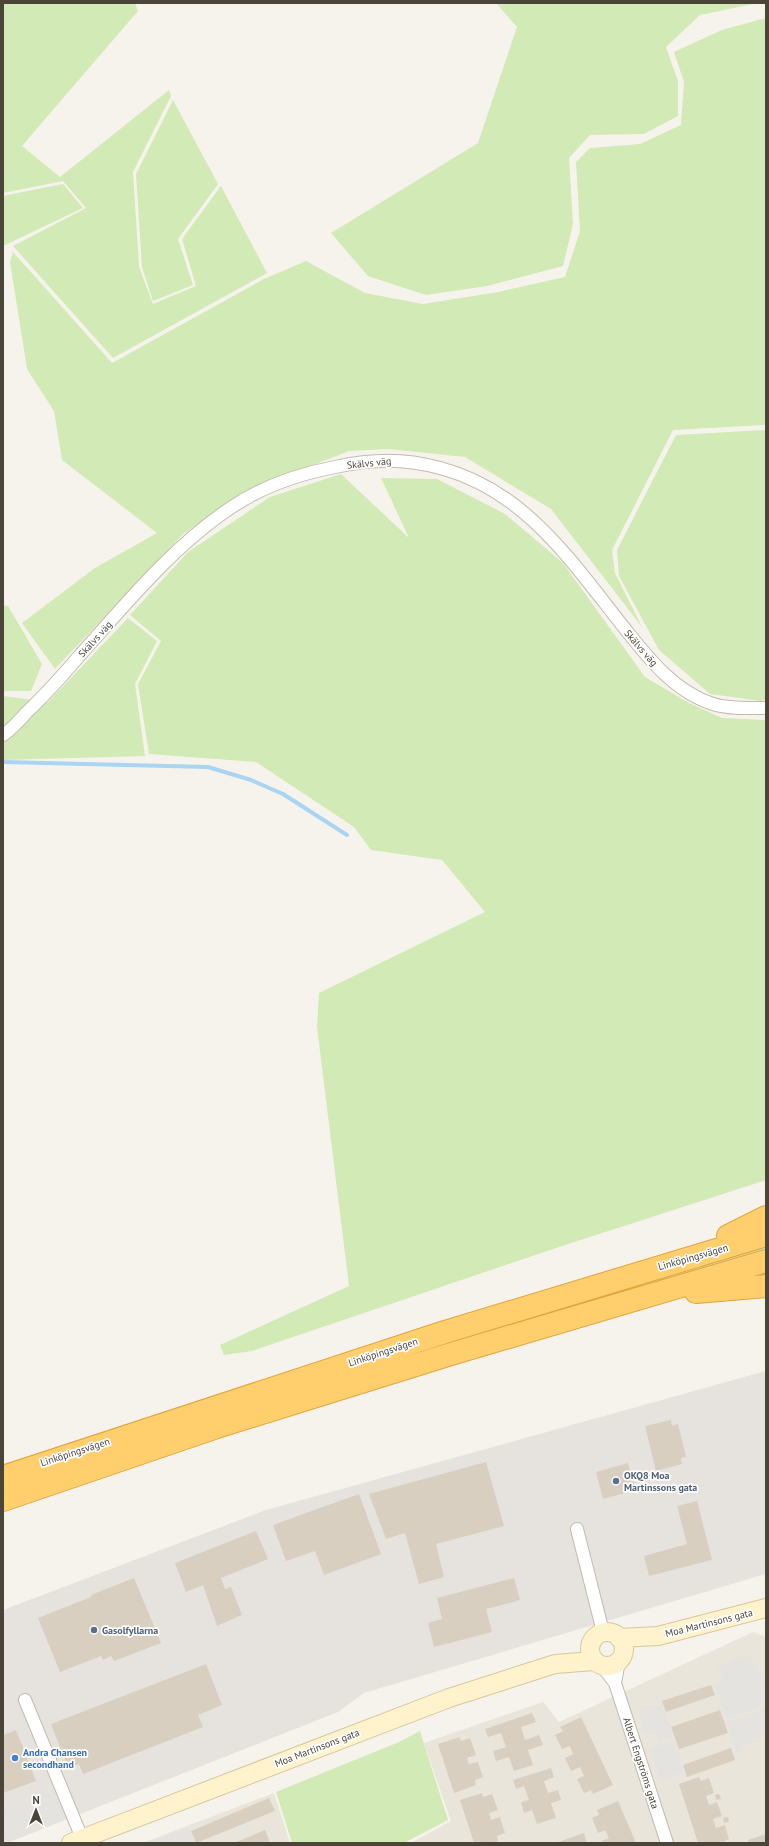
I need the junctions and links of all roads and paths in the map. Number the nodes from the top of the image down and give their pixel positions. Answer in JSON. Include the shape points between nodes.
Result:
{"nodes":[{"id":1,"x":766,"y":708,"type":"edge"},
{"id":2,"x":3,"y":735,"type":"edge"},
{"id":3,"x":766,"y":1217,"type":"edge"},
{"id":4,"x":766,"y":1235,"type":"edge"},
{"id":5,"x":679,"y":1260,"type":"junction"},
{"id":6,"x":766,"y":1261,"type":"edge"},
{"id":7,"x":766,"y":1286,"type":"edge"},
{"id":8,"x":647,"y":1297,"type":"junction"},
{"id":9,"x":3,"y":1477,"type":"edge"},
{"id":10,"x":3,"y":1500,"type":"edge"},
{"id":11,"x":577,"y":1528,"type":"dead end"},
{"id":12,"x":764,"y":1609,"type":"edge"},
{"id":13,"x":658,"y":1636,"type":"junction"},
{"id":14,"x":605,"y":1637,"type":"junction"},
{"id":15,"x":609,"y":1661,"type":"junction"},
{"id":16,"x":555,"y":1664,"type":"junction"},
{"id":17,"x":25,"y":1700,"type":"dead end"},
{"id":18,"x":79,"y":1842,"type":"edge"},
{"id":19,"x":667,"y":1843,"type":"edge"}],
"edges":[{"from":1,"to":2,"type":"street","name":"Skälvs väg","via":[[713,704],[681,687],[652,663],[545,530],[510,500],[476,480],[440,468],[393,459],[317,470],[283,481],[232,507],[195,535],[172,557],[45,695]]},
{"from":3,"to":5,"type":"highway"},
{"from":4,"to":5,"type":"highway","name":"Linköpingsvägen"},
{"from":5,"to":9,"type":"highway","name":"Linköpingsvägen","via":[[445,1332]]},
{"from":6,"to":8,"type":"highway"},
{"from":7,"to":8,"type":"highway"},
{"from":8,"to":10,"type":"highway","via":[[451,1354],[220,1426]]},
{"from":11,"to":14,"type":"street"},
{"from":12,"to":13,"type":"street","name":"Moa Martinsons gata"},
{"from":13,"to":14,"type":"street","name":"Moa Martinsons gata"},
{"from":13,"to":15,"type":"street","name":"Moa Martinsons gata"},
{"from":14,"to":15,"type":"street","via":[[624,1646]]},
{"from":14,"to":15,"type":"street","via":[[589,1649]]},
{"from":14,"to":16,"type":"street","name":"Moa Martinsons gata"},
{"from":15,"to":16,"type":"street","name":"Moa Martinsons gata"},
{"from":15,"to":19,"type":"street","name":"Albert Engströms gata"},
{"from":16,"to":18,"type":"street","name":"Moa Martinsons gata","via":[[449,1698],[360,1731]]},
{"from":17,"to":18,"type":"street","name":"Moa Martinsons gata"}]}
